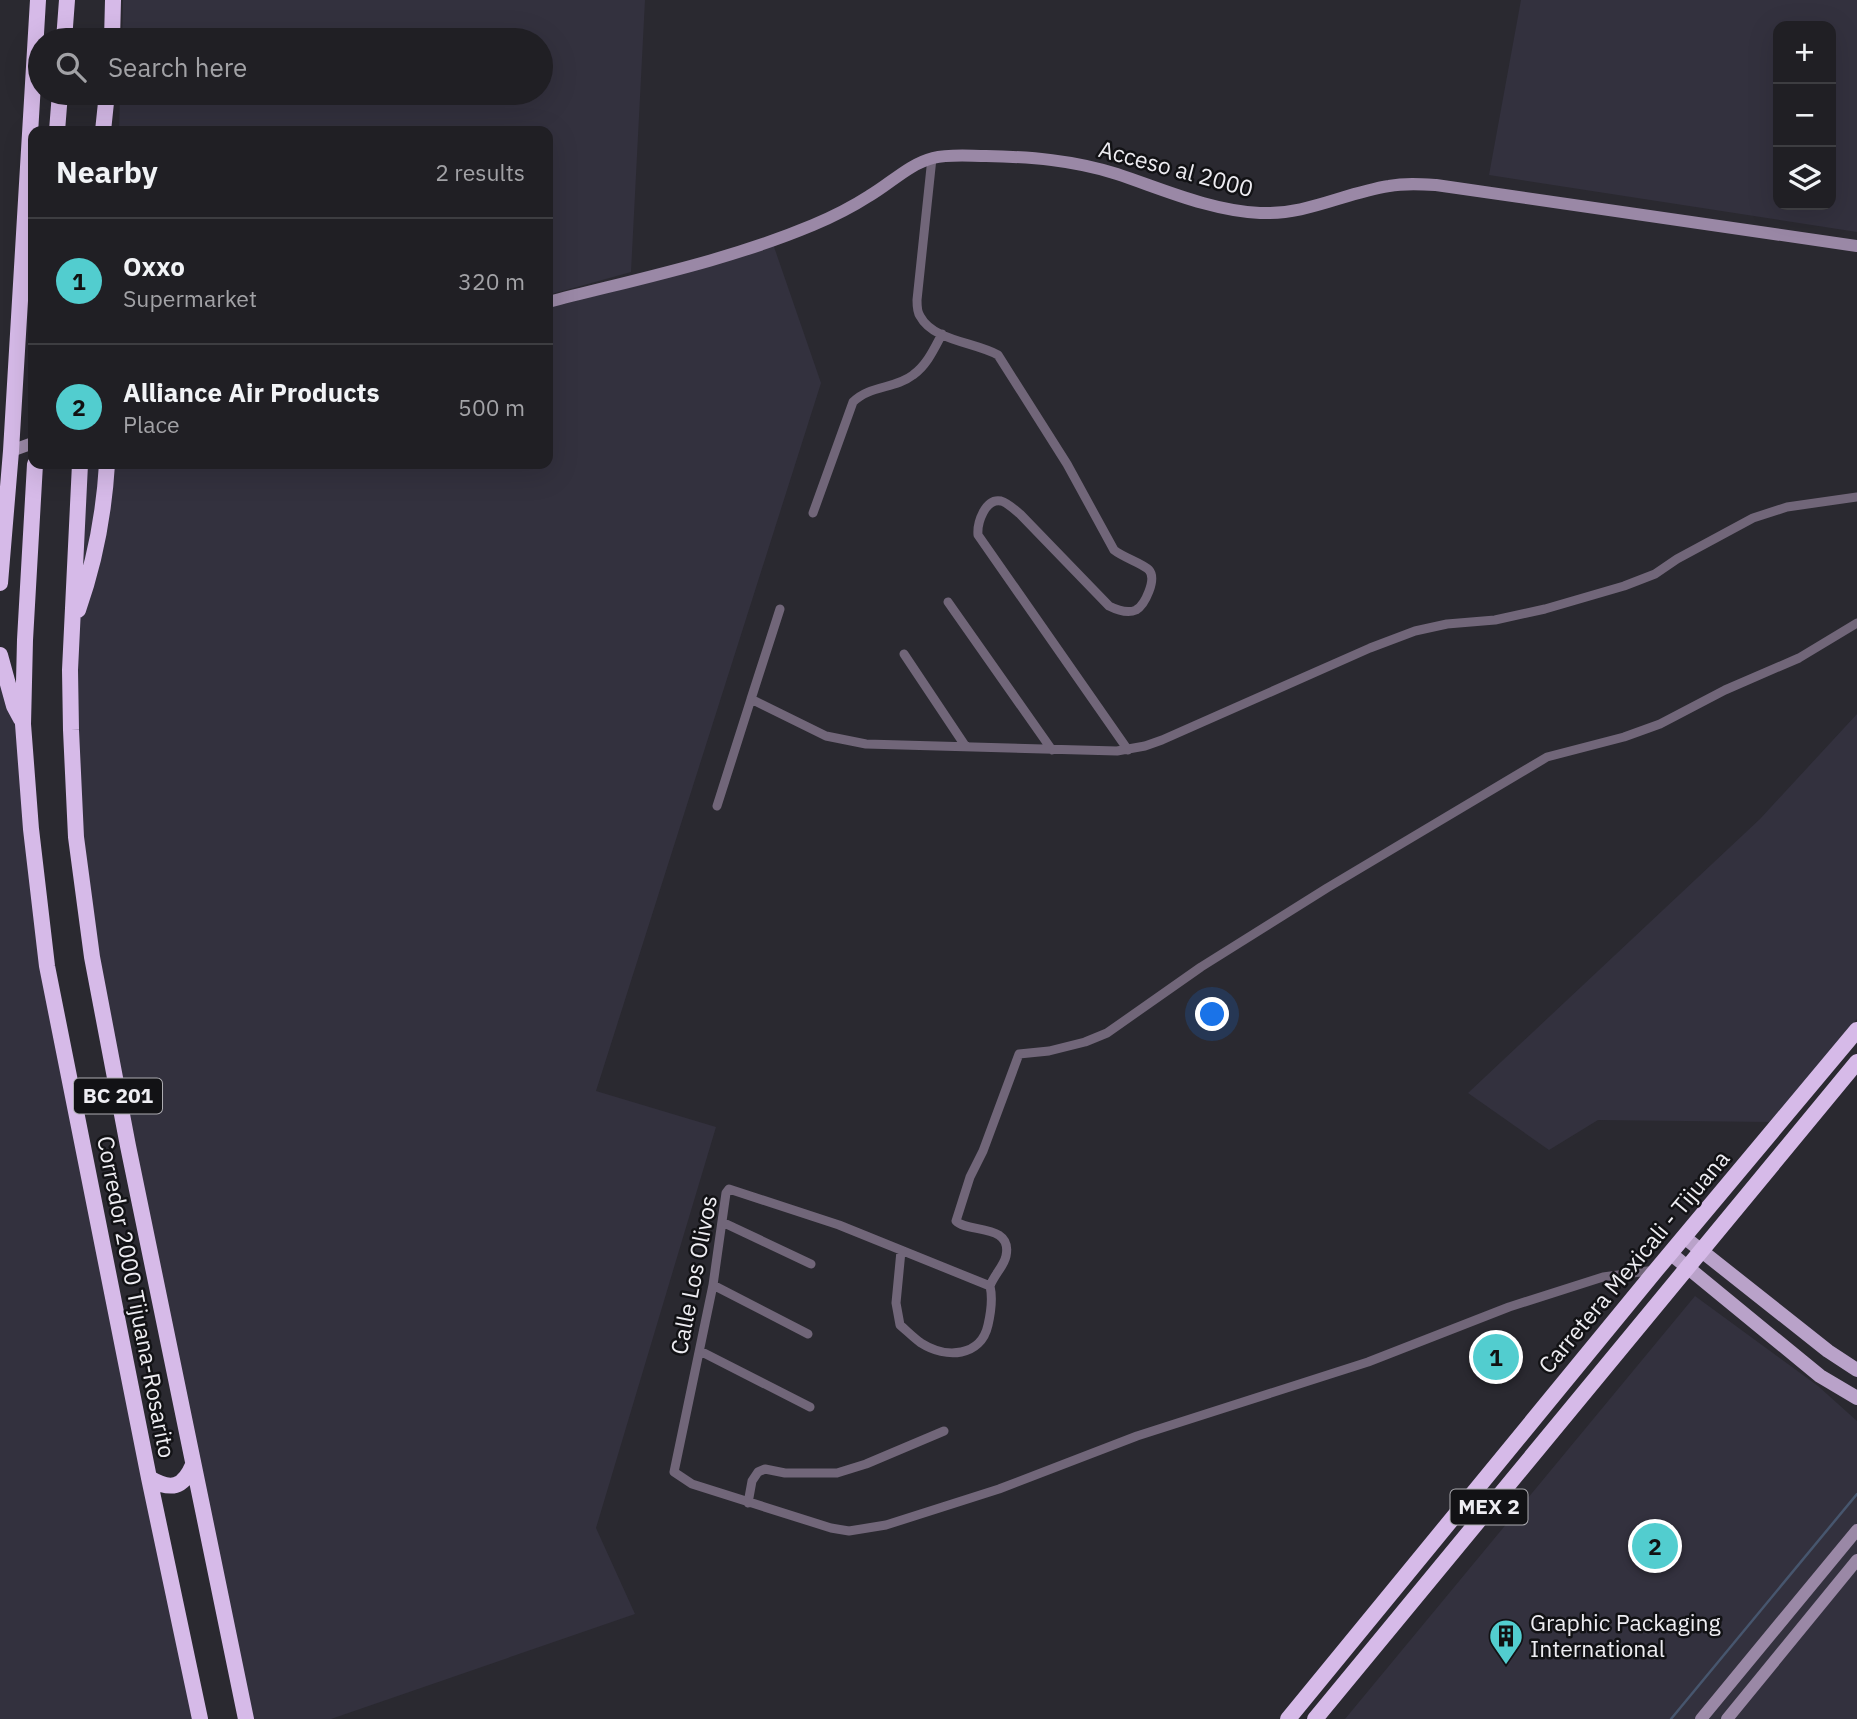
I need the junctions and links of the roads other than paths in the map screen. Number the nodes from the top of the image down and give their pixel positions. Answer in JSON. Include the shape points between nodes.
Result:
{"nodes":[{"id":1,"x":38,"y":0,"type":"edge"},
{"id":2,"x":67,"y":0,"type":"edge"},
{"id":3,"x":113,"y":0,"type":"edge"},
{"id":4,"x":37,"y":28,"type":"edge"},
{"id":5,"x":65,"y":28,"type":"edge"},
{"id":6,"x":112,"y":28,"type":"edge"},
{"id":7,"x":33,"y":105,"type":"edge"},
{"id":8,"x":58,"y":105,"type":"edge"},
{"id":9,"x":107,"y":105,"type":"edge"},
{"id":10,"x":110,"y":105,"type":"edge"},
{"id":11,"x":32,"y":126,"type":"edge"},
{"id":12,"x":55,"y":126,"type":"edge"},
{"id":13,"x":104,"y":126,"type":"edge"},
{"id":14,"x":112,"y":126,"type":"edge"},
{"id":15,"x":932,"y":158,"type":"junction"},
{"id":16,"x":28,"y":182,"type":"edge"},
{"id":17,"x":1857,"y":246,"type":"edge"},
{"id":18,"x":553,"y":301,"type":"edge"},
{"id":19,"x":942,"y":334,"type":"junction"},
{"id":20,"x":28,"y":445,"type":"edge"},
{"id":21,"x":5,"y":453,"type":"edge"},
{"id":22,"x":35,"y":469,"type":"edge"},
{"id":23,"x":80,"y":469,"type":"edge"},
{"id":24,"x":107,"y":469,"type":"edge"},
{"id":25,"x":1857,"y":497,"type":"edge"},
{"id":26,"x":813,"y":513,"type":"dead end"},
{"id":27,"x":0,"y":583,"type":"edge"},
{"id":28,"x":948,"y":602,"type":"dead end"},
{"id":29,"x":780,"y":609,"type":"dead end"},
{"id":30,"x":1857,"y":623,"type":"edge"},
{"id":31,"x":73,"y":625,"type":"junction"},
{"id":32,"x":904,"y":654,"type":"dead end"},
{"id":33,"x":0,"y":655,"type":"edge"},
{"id":34,"x":751,"y":699,"type":"junction"},
{"id":35,"x":23,"y":724,"type":"junction"},
{"id":36,"x":966,"y":747,"type":"junction"},
{"id":37,"x":1052,"y":750,"type":"junction"},
{"id":38,"x":1129,"y":750,"type":"junction"},
{"id":39,"x":717,"y":806,"type":"dead end"},
{"id":40,"x":1857,"y":1030,"type":"edge"},
{"id":41,"x":1857,"y":1062,"type":"edge"},
{"id":42,"x":722,"y":1222,"type":"junction"},
{"id":43,"x":1684,"y":1237,"type":"junction"},
{"id":44,"x":1702,"y":1250,"type":"junction"},
{"id":45,"x":901,"y":1251,"type":"junction"},
{"id":46,"x":1670,"y":1254,"type":"junction"},
{"id":47,"x":811,"y":1264,"type":"dead end"},
{"id":48,"x":1687,"y":1268,"type":"junction"},
{"id":49,"x":1657,"y":1269,"type":"junction"},
{"id":50,"x":713,"y":1284,"type":"junction"},
{"id":51,"x":990,"y":1286,"type":"junction"},
{"id":52,"x":808,"y":1334,"type":"dead end"},
{"id":53,"x":700,"y":1351,"type":"junction"},
{"id":54,"x":1857,"y":1370,"type":"edge"},
{"id":55,"x":1857,"y":1398,"type":"edge"},
{"id":56,"x":810,"y":1407,"type":"dead end"},
{"id":57,"x":944,"y":1431,"type":"dead end"},
{"id":58,"x":193,"y":1465,"type":"junction"},
{"id":59,"x":149,"y":1478,"type":"junction"},
{"id":60,"x":748,"y":1503,"type":"junction"},
{"id":61,"x":1857,"y":1530,"type":"edge"},
{"id":62,"x":1857,"y":1560,"type":"edge"},
{"id":63,"x":200,"y":1719,"type":"edge"},
{"id":64,"x":246,"y":1719,"type":"edge"},
{"id":65,"x":1287,"y":1719,"type":"edge"},
{"id":66,"x":1315,"y":1719,"type":"edge"},
{"id":67,"x":1701,"y":1719,"type":"edge"},
{"id":68,"x":1727,"y":1719,"type":"edge"}],
"edges":[{"from":1,"to":4,"type":"highway"},
{"from":2,"to":5,"type":"highway"},
{"from":3,"to":6,"type":"highway"},
{"from":7,"to":11,"type":"highway"},
{"from":8,"to":12,"type":"highway"},
{"from":9,"to":13,"type":"highway"},
{"from":10,"to":14,"type":"highway"},
{"from":15,"to":17,"type":"street","name":"Acceso al 2000","via":[[1031,156],[1066,161],[1215,205],[1258,213],[1291,212],[1409,183]]},
{"from":15,"to":18,"type":"street","name":"Acceso al 2000","via":[[815,225],[683,269]]},
{"from":15,"to":19,"type":"street","via":[[917,300],[918,315]]},
{"from":16,"to":21,"type":"highway"},
{"from":19,"to":26,"type":"street","via":[[928,361],[911,377],[862,393],[853,402]]},
{"from":19,"to":38,"type":"street","via":[[998,355],[1067,464],[1114,551],[1151,573],[1138,609],[1118,611],[1004,502],[996,501],[977,526],[978,535]]},
{"from":20,"to":21,"type":"street"},
{"from":21,"to":27,"type":"highway"},
{"from":22,"to":35,"type":"highway","name":"Corredor 2000 Tijuana-Rosarito","number":"BC 201"},
{"from":23,"to":31,"type":"highway","name":"Corredor 2000 Tijuana-Rosarito","number":"BC 201"},
{"from":24,"to":31,"type":"highway","via":[[96,549]]},
{"from":25,"to":38,"type":"street","via":[[1787,507],[1753,518],[1655,575],[1613,589],[1495,620],[1415,631]]},
{"from":28,"to":37,"type":"street"},
{"from":29,"to":34,"type":"street"},
{"from":30,"to":51,"type":"street","via":[[1799,658],[1660,724],[1547,757],[1326,888],[1107,1033],[1049,1051],[1019,1054],[956,1220],[960,1225],[994,1231],[1002,1239],[1005,1260]]},
{"from":31,"to":58,"type":"highway","name":"Corredor 2000 Tijuana-Rosarito","number":"BC 201","via":[[70,682],[76,837],[92,957]]},
{"from":32,"to":36,"type":"street"},
{"from":33,"to":35,"type":"highway"},
{"from":34,"to":36,"type":"street","via":[[841,740]]},
{"from":34,"to":39,"type":"street"},
{"from":35,"to":59,"type":"highway","name":"Corredor 2000 Tijuana-Rosarito","number":"BC 201","via":[[47,966]]},
{"from":36,"to":37,"type":"street"},
{"from":37,"to":38,"type":"street"},
{"from":40,"to":43,"type":"highway","name":"Carretera Mexicali - Tijuana","number":"MEX 2"},
{"from":41,"to":44,"type":"highway","name":"Carretera Mexicali - Tijuana","number":"MEX 2"},
{"from":42,"to":45,"type":"street","name":"Calle Los Olivos","via":[[726,1193],[731,1188]]},
{"from":42,"to":47,"type":"street"},
{"from":42,"to":50,"type":"street","name":"Calle Los Olivos"},
{"from":43,"to":44,"type":"main road"},
{"from":43,"to":46,"type":"highway","name":"Carretera Mexicali - Tijuana","number":"MEX 2"},
{"from":44,"to":48,"type":"highway","name":"Carretera Mexicali - Tijuana","number":"MEX 2"},
{"from":44,"to":54,"type":"main road"},
{"from":45,"to":51,"type":"street","name":"Calle Los Olivos"},
{"from":45,"to":51,"type":"street","via":[[896,1303],[900,1325],[936,1350],[951,1354],[976,1348],[989,1322]]},
{"from":46,"to":48,"type":"main road"},
{"from":46,"to":49,"type":"highway","name":"Carretera Mexicali - Tijuana","number":"MEX 2"},
{"from":48,"to":55,"type":"main road","via":[[1820,1376]]},
{"from":48,"to":66,"type":"highway","name":"Carretera Mexicali - Tijuana","number":"MEX 2"},
{"from":49,"to":60,"type":"street","via":[[1603,1277],[1509,1307],[1368,1362],[1137,1436],[999,1489],[886,1525],[849,1531]]},
{"from":49,"to":65,"type":"highway","name":"Carretera Mexicali - Tijuana","number":"MEX 2"},
{"from":50,"to":52,"type":"street"},
{"from":50,"to":53,"type":"street","name":"Calle Los Olivos"},
{"from":53,"to":56,"type":"street"},
{"from":53,"to":60,"type":"street","name":"Calle Los Olivos","via":[[676,1475],[692,1485]]},
{"from":57,"to":60,"type":"street","via":[[837,1473],[765,1469],[752,1481]]},
{"from":58,"to":59,"type":"highway","via":[[176,1485]]},
{"from":58,"to":64,"type":"highway","name":"Corredor 2000 Tijuana-Rosarito","number":"BC 201"},
{"from":59,"to":63,"type":"highway","name":"Corredor 2000 Tijuana-Rosarito","number":"BC 201"},
{"from":61,"to":67,"type":"street"},
{"from":62,"to":68,"type":"street"}]}
